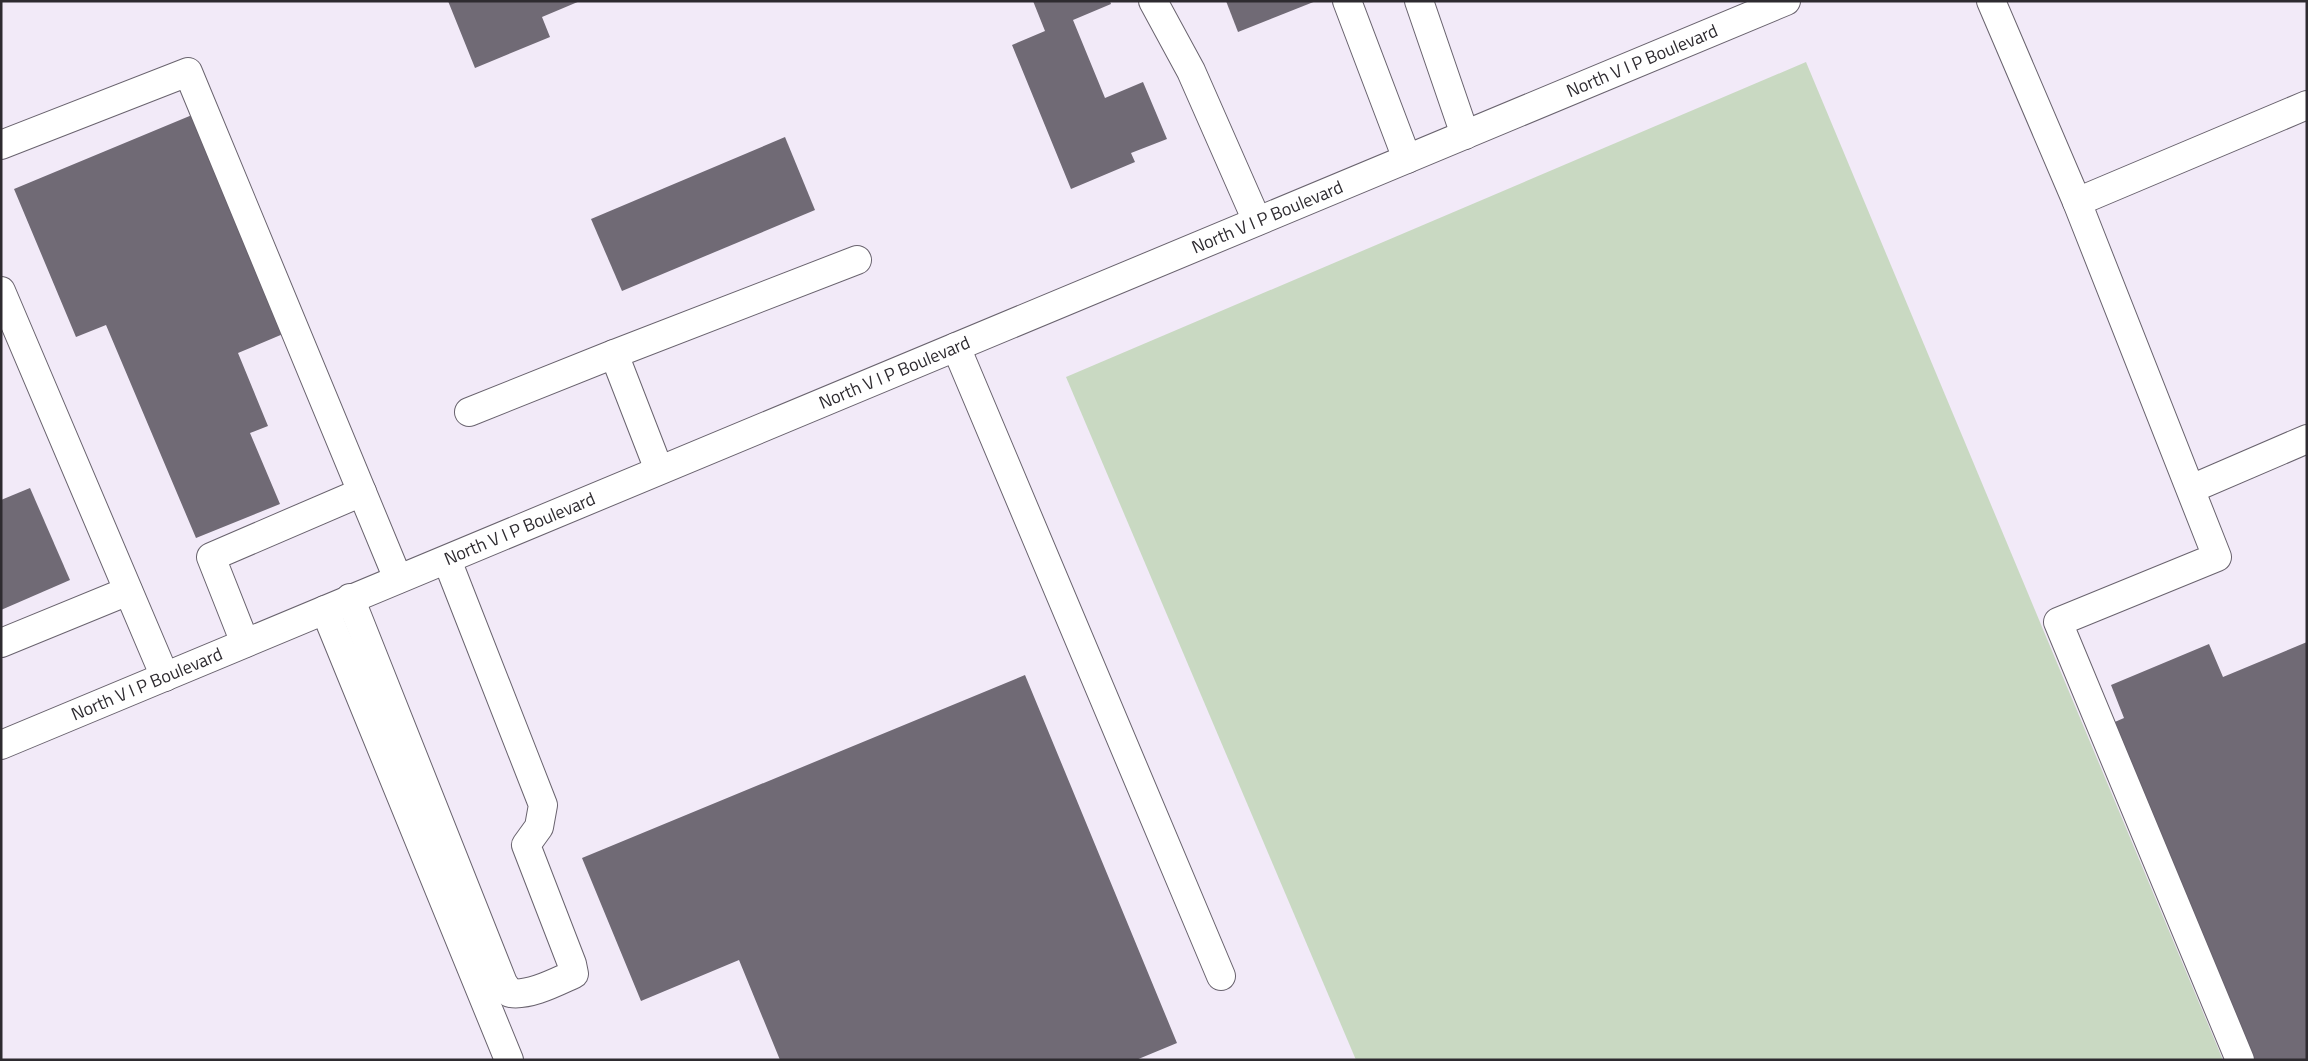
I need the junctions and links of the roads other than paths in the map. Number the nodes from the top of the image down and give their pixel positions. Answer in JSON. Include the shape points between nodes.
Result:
{"nodes":[{"id":1,"x":1153,"y":1,"type":"edge"},
{"id":2,"x":1347,"y":1,"type":"edge"},
{"id":3,"x":1419,"y":1,"type":"edge"},
{"id":4,"x":1786,"y":1,"type":"edge"},
{"id":5,"x":1991,"y":1,"type":"edge"},
{"id":6,"x":2307,"y":105,"type":"edge"},
{"id":7,"x":1464,"y":135,"type":"junction"},
{"id":8,"x":1,"y":145,"type":"edge"},
{"id":9,"x":1407,"y":159,"type":"junction"},
{"id":10,"x":2077,"y":202,"type":"junction"},
{"id":11,"x":1257,"y":221,"type":"junction"},
{"id":12,"x":857,"y":260,"type":"dead end"},
{"id":13,"x":1,"y":291,"type":"edge"},
{"id":14,"x":956,"y":347,"type":"junction"},
{"id":15,"x":614,"y":354,"type":"junction"},
{"id":16,"x":468,"y":412,"type":"dead end"},
{"id":17,"x":2307,"y":439,"type":"edge"},
{"id":18,"x":659,"y":470,"type":"junction"},
{"id":19,"x":2191,"y":489,"type":"junction"},
{"id":20,"x":362,"y":492,"type":"junction"},
{"id":21,"x":447,"y":560,"type":"junction"},
{"id":22,"x":398,"y":579,"type":"junction"},
{"id":23,"x":128,"y":591,"type":"junction"},
{"id":24,"x":350,"y":598,"type":"junction"},
{"id":25,"x":325,"y":610,"type":"junction"},
{"id":26,"x":1,"y":643,"type":"edge"},
{"id":27,"x":245,"y":643,"type":"junction"},
{"id":28,"x":165,"y":677,"type":"junction"},
{"id":29,"x":1,"y":745,"type":"edge"},
{"id":30,"x":1222,"y":976,"type":"dead end"},
{"id":31,"x":509,"y":1060,"type":"edge"},
{"id":32,"x":2240,"y":1060,"type":"edge"}],
"edges":[{"from":1,"to":11,"type":"street","via":[[1191,71]]},
{"from":2,"to":9,"type":"street"},
{"from":3,"to":7,"type":"street"},
{"from":4,"to":7,"type":"street","name":"North V I P Boulevard"},
{"from":5,"to":10,"type":"street"},
{"from":6,"to":10,"type":"street"},
{"from":7,"to":9,"type":"street","name":"North V I P Boulevard"},
{"from":8,"to":20,"type":"street","via":[[188,72]]},
{"from":9,"to":11,"type":"street","name":"North V I P Boulevard"},
{"from":10,"to":19,"type":"street"},
{"from":11,"to":14,"type":"street","name":"North V I P Boulevard"},
{"from":12,"to":15,"type":"street"},
{"from":13,"to":23,"type":"street"},
{"from":14,"to":18,"type":"street","name":"North V I P Boulevard"},
{"from":14,"to":30,"type":"street"},
{"from":15,"to":16,"type":"street"},
{"from":15,"to":18,"type":"street"},
{"from":17,"to":19,"type":"street"},
{"from":18,"to":21,"type":"street","name":"North V I P Boulevard"},
{"from":19,"to":32,"type":"street","via":[[2217,557],[2058,622]]},
{"from":20,"to":22,"type":"street"},
{"from":20,"to":27,"type":"street","via":[[211,557]]},
{"from":21,"to":22,"type":"street","name":"North V I P Boulevard"},
{"from":21,"to":24,"type":"street","via":[[543,805],[539,827],[526,845],[572,964],[574,974],[564,979],[520,994],[510,993],[503,983]]},
{"from":22,"to":24,"type":"street","name":"North V I P Boulevard"},
{"from":23,"to":26,"type":"street"},
{"from":23,"to":28,"type":"street"},
{"from":24,"to":25,"type":"street","name":"North V I P Boulevard"},
{"from":25,"to":27,"type":"street","name":"North V I P Boulevard"},
{"from":25,"to":31,"type":"street"},
{"from":27,"to":28,"type":"street","name":"North V I P Boulevard"},
{"from":28,"to":29,"type":"street","name":"North V I P Boulevard"}]}
